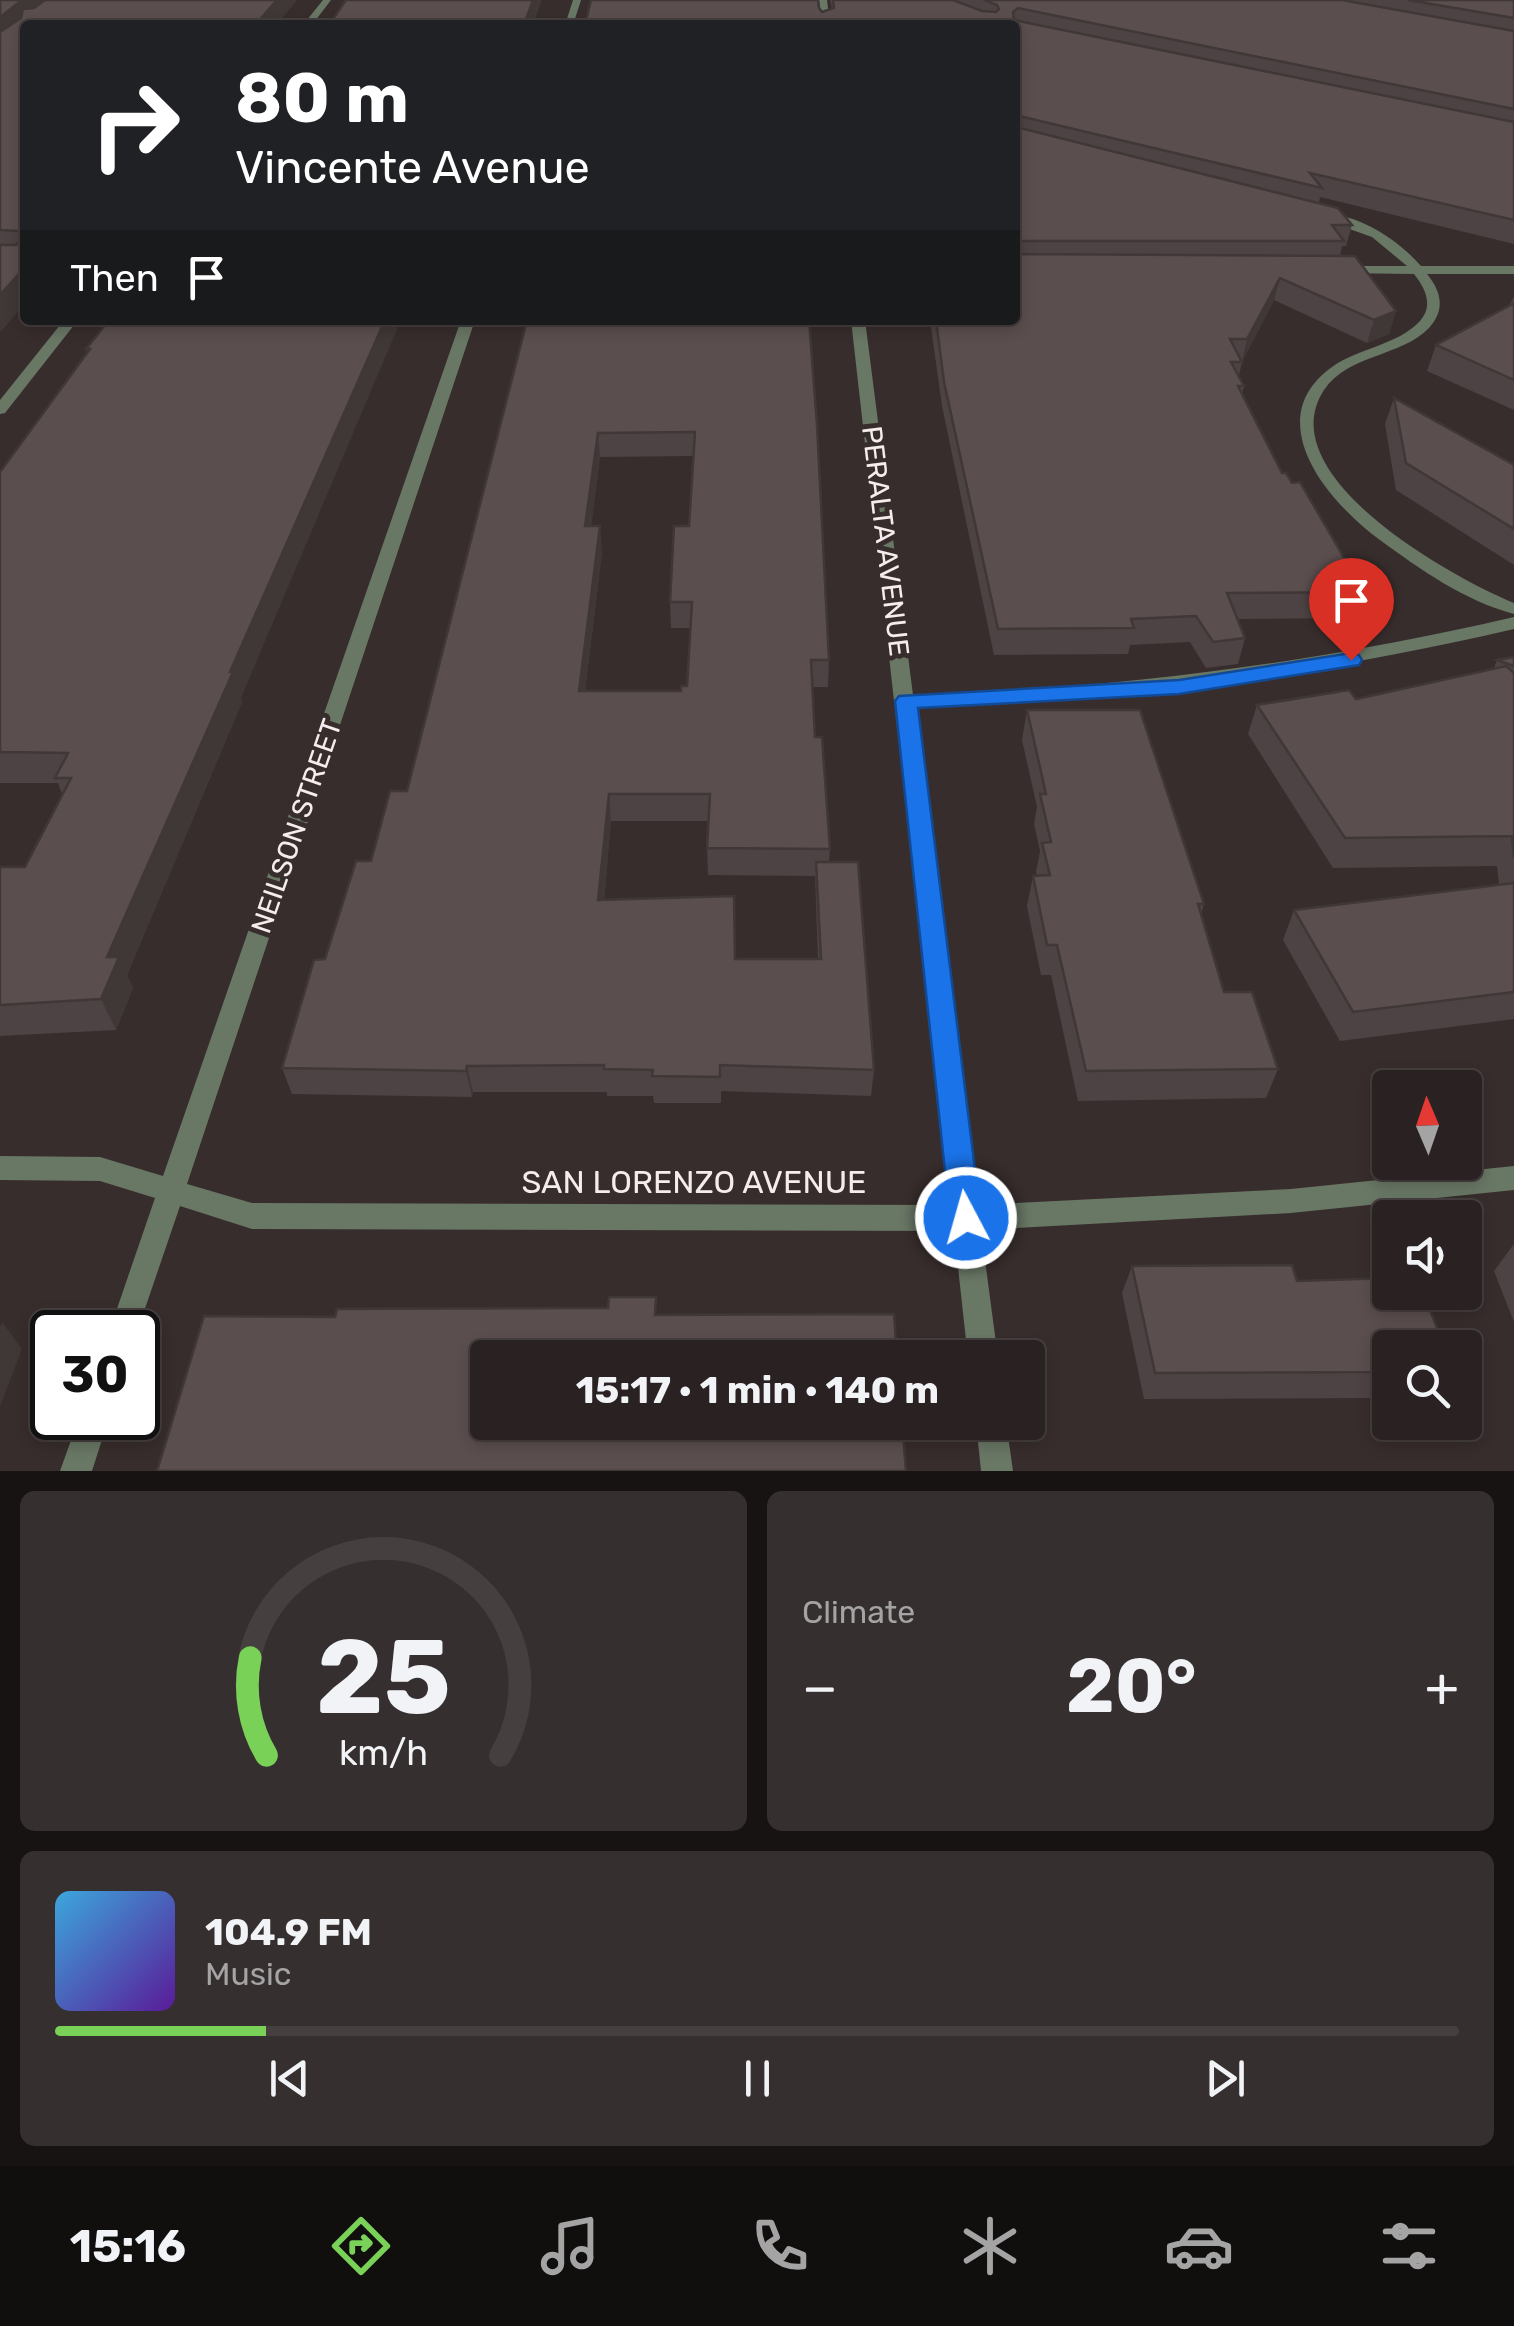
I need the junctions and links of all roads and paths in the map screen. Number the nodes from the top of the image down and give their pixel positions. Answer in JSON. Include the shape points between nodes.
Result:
{"nodes":[{"id":1,"x":326,"y":0,"type":"edge"},
{"id":2,"x":310,"y":20,"type":"edge"},
{"id":3,"x":1320,"y":214,"type":"edge"},
{"id":4,"x":1322,"y":270,"type":"edge"},
{"id":5,"x":1419,"y":270,"type":"junction"},
{"id":6,"x":1514,"y":270,"type":"edge"},
{"id":7,"x":68,"y":325,"type":"edge"},
{"id":8,"x":466,"y":325,"type":"edge"},
{"id":9,"x":859,"y":325,"type":"edge"},
{"id":10,"x":0,"y":410,"type":"edge"},
{"id":11,"x":1514,"y":609,"type":"edge"},
{"id":12,"x":1514,"y":623,"type":"edge"},
{"id":13,"x":906,"y":701,"type":"junction"},
{"id":14,"x":0,"y":1168,"type":"edge"},
{"id":15,"x":1514,"y":1178,"type":"edge"},
{"id":16,"x":172,"y":1190,"type":"junction"},
{"id":17,"x":966,"y":1218,"type":"junction"},
{"id":18,"x":131,"y":1310,"type":"edge"},
{"id":19,"x":981,"y":1340,"type":"edge"},
{"id":20,"x":87,"y":1440,"type":"edge"},
{"id":21,"x":993,"y":1440,"type":"edge"},
{"id":22,"x":76,"y":1471,"type":"edge"},
{"id":23,"x":996,"y":1471,"type":"edge"}],
"edges":[{"from":1,"to":2,"type":"street"},
{"from":3,"to":5,"type":"street","via":[[1392,241]]},
{"from":4,"to":5,"type":"street"},
{"from":5,"to":6,"type":"street"},
{"from":5,"to":11,"type":"street","via":[[1434,290],[1433,318],[1409,336],[1350,359],[1322,382],[1307,411],[1310,448],[1335,488],[1374,528],[1442,574]]},
{"from":7,"to":10,"type":"street"},
{"from":8,"to":16,"type":"street","name":"NEILSON STREET"},
{"from":9,"to":13,"type":"street","name":"PERALTA AVENUE"},
{"from":12,"to":13,"type":"street","via":[[1288,672],[1179,687]]},
{"from":13,"to":17,"type":"street","name":"PERALTA AVENUE"},
{"from":14,"to":16,"type":"street","name":"SAN LORENZO AVENUE","via":[[100,1169]]},
{"from":15,"to":17,"type":"street","name":"SAN LORENZO AVENUE","via":[[1291,1201]]},
{"from":16,"to":17,"type":"street","name":"SAN LORENZO AVENUE","via":[[252,1216]]},
{"from":16,"to":18,"type":"street","name":"NEILSON STREET"},
{"from":17,"to":19,"type":"street","name":"PERALTA AVENUE"},
{"from":20,"to":22,"type":"street"},
{"from":21,"to":23,"type":"street"}]}
